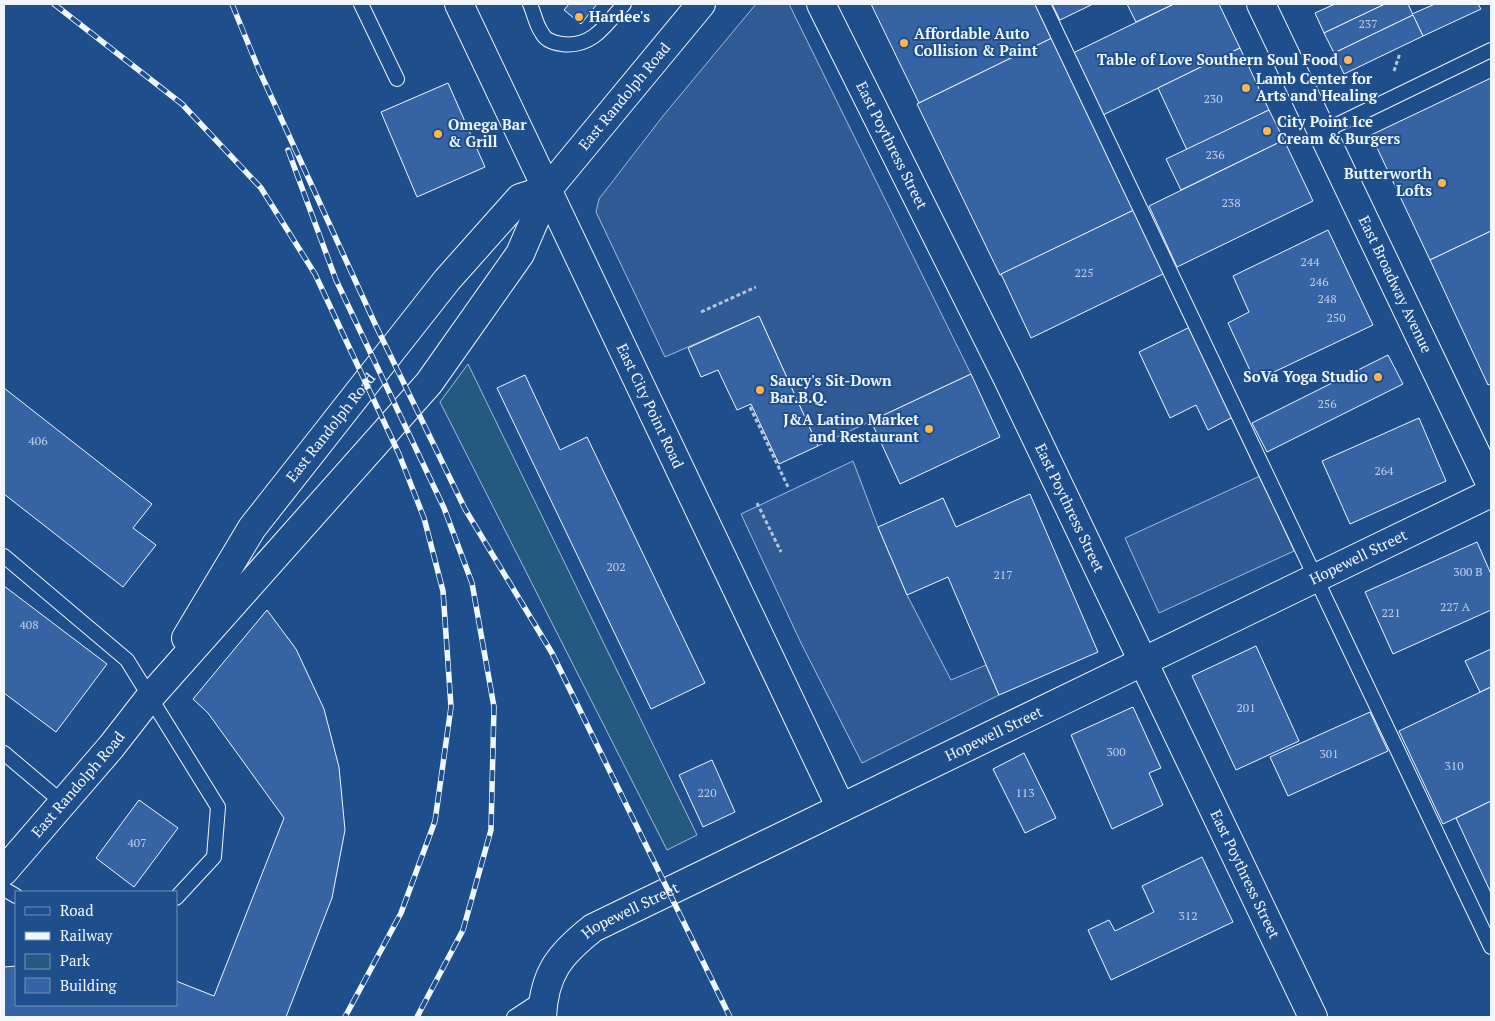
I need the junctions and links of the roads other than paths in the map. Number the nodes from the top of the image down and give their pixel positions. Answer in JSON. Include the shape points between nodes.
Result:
{"nodes":[{"id":1,"x":361,"y":4,"type":"edge"},
{"id":2,"x":459,"y":4,"type":"edge"},
{"id":3,"x":530,"y":4,"type":"edge"},
{"id":4,"x":624,"y":4,"type":"edge"},
{"id":5,"x":701,"y":4,"type":"edge"},
{"id":6,"x":820,"y":4,"type":"edge"},
{"id":7,"x":1044,"y":4,"type":"edge"},
{"id":8,"x":1261,"y":4,"type":"edge"},
{"id":9,"x":1491,"y":50,"type":"edge"},
{"id":10,"x":397,"y":79,"type":"dead end"},
{"id":11,"x":1322,"y":132,"type":"junction"},
{"id":12,"x":548,"y":189,"type":"junction"},
{"id":13,"x":1491,"y":485,"type":"edge"},
{"id":14,"x":1491,"y":493,"type":"edge"},
{"id":15,"x":4,"y":556,"type":"edge"},
{"id":16,"x":1316,"y":577,"type":"junction"},
{"id":17,"x":1142,"y":661,"type":"junction"},
{"id":18,"x":150,"y":698,"type":"junction"},
{"id":19,"x":4,"y":753,"type":"edge"},
{"id":20,"x":63,"y":803,"type":"junction"},
{"id":21,"x":841,"y":808,"type":"junction"},
{"id":22,"x":4,"y":871,"type":"edge"},
{"id":23,"x":4,"y":889,"type":"edge"},
{"id":24,"x":15,"y":895,"type":"edge"},
{"id":25,"x":178,"y":896,"type":"edge"},
{"id":26,"x":1491,"y":947,"type":"edge"},
{"id":27,"x":543,"y":1008,"type":"edge"},
{"id":28,"x":514,"y":1017,"type":"edge"},
{"id":29,"x":1313,"y":1017,"type":"edge"}],
"edges":[{"from":1,"to":10,"type":"lane"},
{"from":2,"to":12,"type":"main road","name":"East City Point Road"},
{"from":3,"to":4,"type":"lane","via":[[542,35],[555,43],[572,46],[601,33]]},
{"from":5,"to":12,"type":"main road","name":"East Randolph Road"},
{"from":6,"to":17,"type":"main road","name":"East Poythress Street","via":[[1007,377]]},
{"from":7,"to":16,"type":"lane"},
{"from":8,"to":11,"type":"main road","name":"East Broadway Avenue"},
{"from":9,"to":11,"type":"lane"},
{"from":11,"to":13,"type":"main road","name":"East Broadway Avenue"},
{"from":12,"to":18,"type":"main road","name":"East Randolph Road","via":[[520,254],[429,383]]},
{"from":12,"to":18,"type":"main road","name":"East Randolph Road","via":[[520,198],[447,280],[252,528]]},
{"from":12,"to":21,"type":"main road","name":"East City Point Road"},
{"from":14,"to":16,"type":"main road","name":"Hopewell Street"},
{"from":15,"to":18,"type":"lane","via":[[127,660]]},
{"from":16,"to":17,"type":"main road","name":"Hopewell Street"},
{"from":16,"to":26,"type":"lane"},
{"from":17,"to":21,"type":"main road","name":"Hopewell Street"},
{"from":17,"to":29,"type":"main road","name":"East Poythress Street"},
{"from":18,"to":20,"type":"main road","name":"East Randolph Road"},
{"from":18,"to":25,"type":"lane","via":[[218,807],[214,857]]},
{"from":19,"to":20,"type":"lane"},
{"from":20,"to":22,"type":"main road","name":"East Randolph Road"},
{"from":21,"to":27,"type":"main road","name":"Hopewell Street","via":[[593,928],[568,949],[552,972]]},
{"from":23,"to":24,"type":"lane"},
{"from":27,"to":28,"type":"lane"}]}
